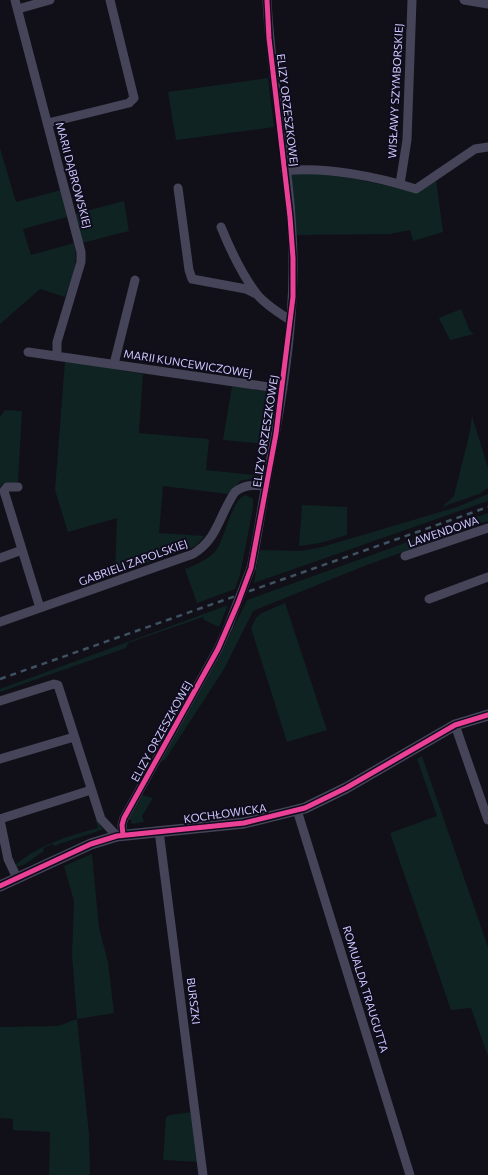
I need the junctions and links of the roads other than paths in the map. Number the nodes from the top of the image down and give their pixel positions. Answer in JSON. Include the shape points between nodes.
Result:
{"nodes":[{"id":1,"x":15,"y":0,"type":"edge"},
{"id":2,"x":50,"y":0,"type":"edge"},
{"id":3,"x":110,"y":0,"type":"edge"},
{"id":4,"x":267,"y":0,"type":"edge"},
{"id":5,"x":412,"y":0,"type":"edge"},
{"id":6,"x":464,"y":0,"type":"edge"},
{"id":7,"x":488,"y":4,"type":"edge"},
{"id":8,"x":18,"y":9,"type":"junction"},
{"id":9,"x":48,"y":123,"type":"junction"},
{"id":10,"x":488,"y":147,"type":"edge"},
{"id":11,"x":285,"y":171,"type":"junction"},
{"id":12,"x":400,"y":184,"type":"junction"},
{"id":13,"x":178,"y":188,"type":"dead end"},
{"id":14,"x":221,"y":226,"type":"dead end"},
{"id":15,"x":135,"y":280,"type":"dead end"},
{"id":16,"x":256,"y":294,"type":"junction"},
{"id":17,"x":290,"y":320,"type":"junction"},
{"id":18,"x":28,"y":352,"type":"dead end"},
{"id":19,"x":57,"y":355,"type":"junction"},
{"id":20,"x":114,"y":364,"type":"junction"},
{"id":21,"x":283,"y":389,"type":"junction"},
{"id":22,"x":266,"y":486,"type":"junction"},
{"id":23,"x":18,"y":488,"type":"dead end"},
{"id":24,"x":3,"y":498,"type":"edge"},
{"id":25,"x":488,"y":528,"type":"edge"},
{"id":26,"x":22,"y":550,"type":"junction"},
{"id":27,"x":405,"y":556,"type":"dead end"},
{"id":28,"x":0,"y":558,"type":"edge"},
{"id":29,"x":488,"y":578,"type":"edge"},
{"id":30,"x":429,"y":599,"type":"dead end"},
{"id":31,"x":40,"y":608,"type":"junction"},
{"id":32,"x":0,"y":622,"type":"edge"},
{"id":33,"x":0,"y":701,"type":"edge"},
{"id":34,"x":488,"y":716,"type":"edge"},
{"id":35,"x":455,"y":725,"type":"junction"},
{"id":36,"x":74,"y":737,"type":"junction"},
{"id":37,"x":0,"y":759,"type":"edge"},
{"id":38,"x":92,"y":790,"type":"junction"},
{"id":39,"x":297,"y":810,"type":"junction"},
{"id":40,"x":0,"y":820,"type":"edge"},
{"id":41,"x":488,"y":820,"type":"edge"},
{"id":42,"x":159,"y":831,"type":"junction"},
{"id":43,"x":120,"y":835,"type":"junction"},
{"id":44,"x":17,"y":878,"type":"junction"},
{"id":45,"x":0,"y":886,"type":"edge"},
{"id":46,"x":203,"y":1175,"type":"edge"},
{"id":47,"x":410,"y":1175,"type":"edge"}],
"edges":[{"from":1,"to":8,"type":"street","name":"MARII DĄBROWSKIEJ"},
{"from":2,"to":8,"type":"street"},
{"from":3,"to":9,"type":"street","via":[[134,98],[129,102]]},
{"from":4,"to":11,"type":"street","name":"ELIZY ORZESZKOWEJ"},
{"from":5,"to":12,"type":"street","name":"WISŁAWY SZYMBORSKIEJ","via":[[407,140]]},
{"from":6,"to":7,"type":"street"},
{"from":8,"to":9,"type":"street","name":"MARII DĄBROWSKIEJ"},
{"from":9,"to":19,"type":"street","name":"MARII DĄBROWSKIEJ","via":[[81,252],[81,262],[57,342]]},
{"from":10,"to":12,"type":"street","via":[[475,149],[416,189]]},
{"from":11,"to":12,"type":"street","via":[[303,169],[351,174]]},
{"from":11,"to":17,"type":"street","name":"ELIZY ORZESZKOWEJ","via":[[293,258]]},
{"from":13,"to":16,"type":"street","via":[[192,280],[246,289]]},
{"from":14,"to":16,"type":"street","via":[[230,248]]},
{"from":15,"to":20,"type":"street","name":"MARII KUNCEWICZOWEJ"},
{"from":16,"to":17,"type":"street"},
{"from":17,"to":21,"type":"street","name":"ELIZY ORZESZKOWEJ"},
{"from":18,"to":19,"type":"street","name":"MARII KUNCEWICZOWEJ"},
{"from":19,"to":20,"type":"street","name":"MARII KUNCEWICZOWEJ"},
{"from":20,"to":21,"type":"street","name":"MARII KUNCEWICZOWEJ"},
{"from":21,"to":22,"type":"street","name":"ELIZY ORZESZKOWEJ"},
{"from":22,"to":31,"type":"street","name":"GABRIELI ZAPOLSKIEJ","via":[[248,485],[235,492],[210,541],[192,554]]},
{"from":22,"to":43,"type":"street","name":"ELIZY ORZESZKOWEJ","bridge":true,"via":[[251,568],[228,627],[124,818]]},
{"from":23,"to":24,"type":"street","via":[[5,488]]},
{"from":24,"to":26,"type":"street"},
{"from":25,"to":27,"type":"street","name":"LAWENDOWA"},
{"from":26,"to":28,"type":"street"},
{"from":26,"to":31,"type":"street"},
{"from":29,"to":30,"type":"street"},
{"from":31,"to":32,"type":"street","name":"GABRIELI ZAPOLSKIEJ"},
{"from":33,"to":36,"type":"street","via":[[54,684],[58,685]]},
{"from":34,"to":35,"type":"street","name":"KOCHŁOWICKA"},
{"from":35,"to":39,"type":"street","name":"KOCHŁOWICKA","via":[[346,788]]},
{"from":35,"to":41,"type":"street"},
{"from":36,"to":37,"type":"street"},
{"from":36,"to":38,"type":"street"},
{"from":38,"to":40,"type":"street"},
{"from":38,"to":43,"type":"street","via":[[101,819]]},
{"from":39,"to":42,"type":"street","name":"KOCHŁOWICKA","via":[[244,823]]},
{"from":39,"to":47,"type":"street","name":"ROMUALDA TRAUGUTTA"},
{"from":40,"to":44,"type":"street","via":[[8,859]]},
{"from":42,"to":43,"type":"street","name":"KOCHŁOWICKA"},
{"from":42,"to":46,"type":"street","name":"BURSZKI"},
{"from":43,"to":44,"type":"street","name":"KOCHŁOWICKA","via":[[92,844]]},
{"from":44,"to":45,"type":"street","name":"KOCHŁOWICKA"}]}
